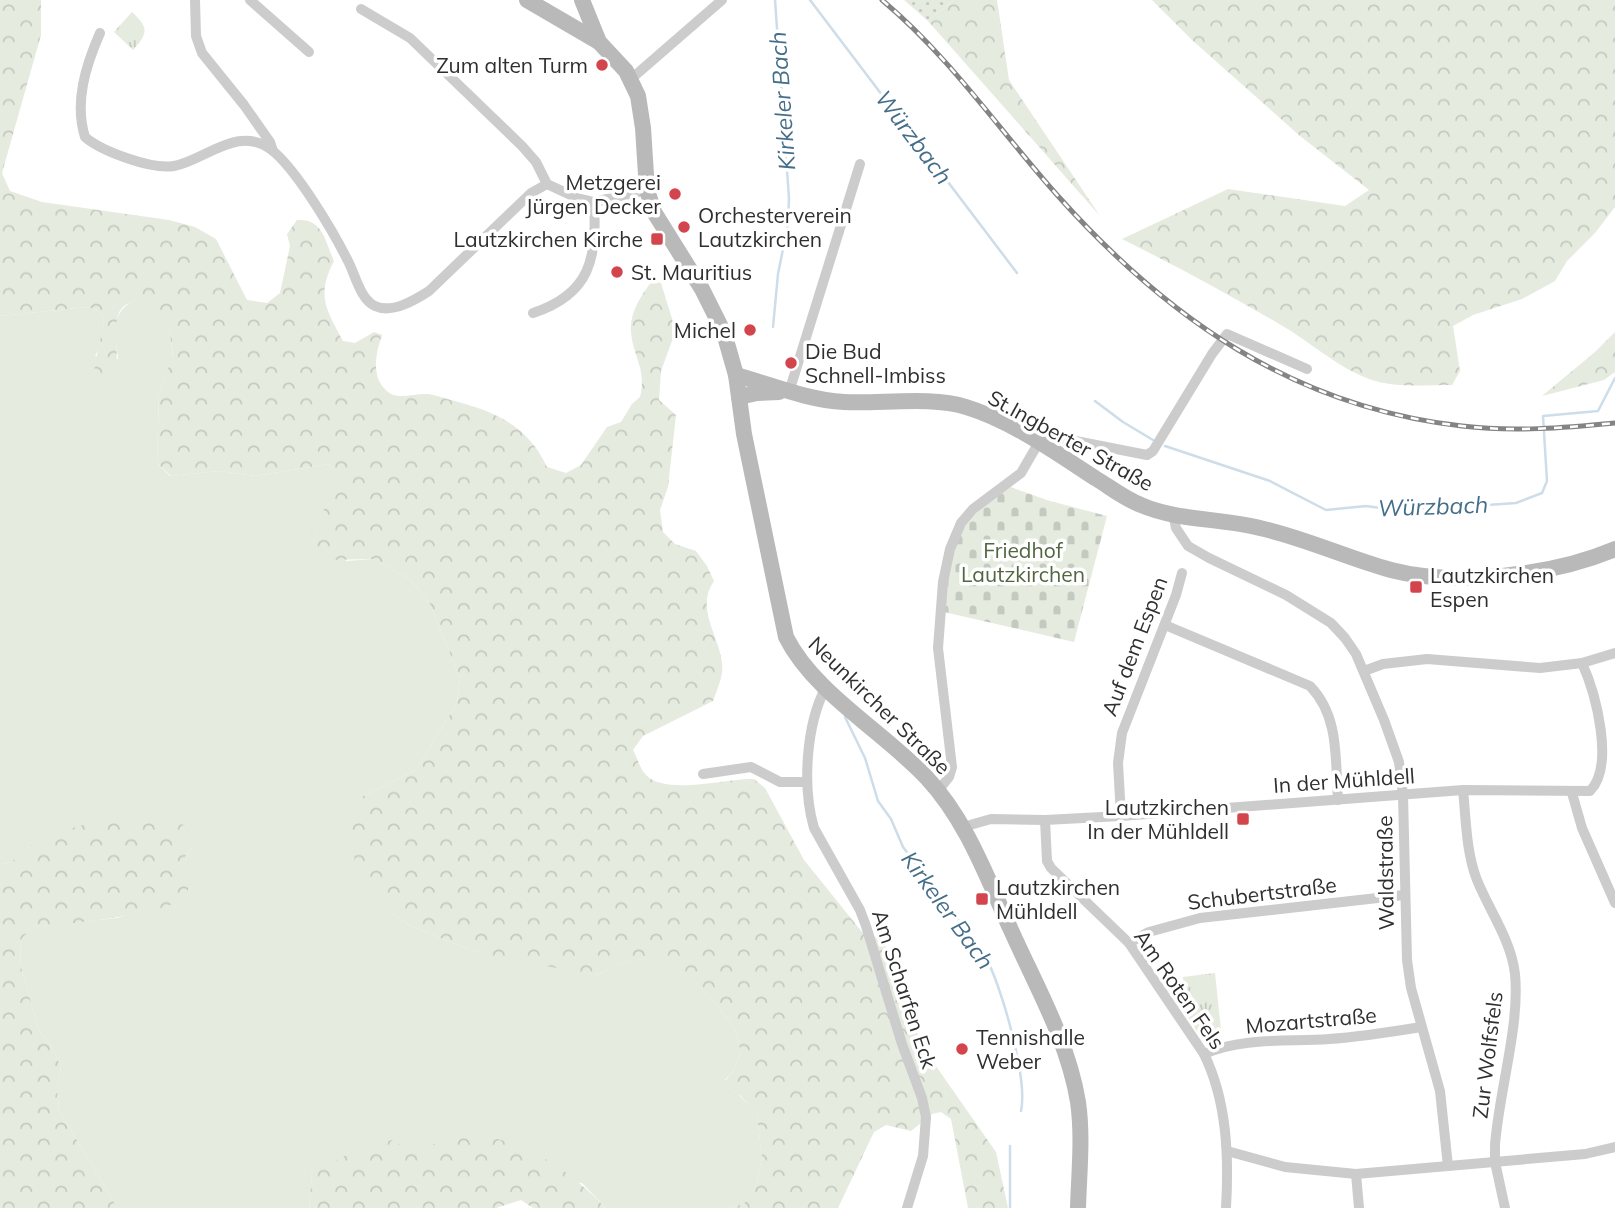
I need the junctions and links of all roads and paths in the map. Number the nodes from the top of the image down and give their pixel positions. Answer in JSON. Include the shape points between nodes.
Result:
{"nodes":[{"id":1,"x":195,"y":0,"type":"edge"},
{"id":2,"x":250,"y":0,"type":"edge"},
{"id":3,"x":527,"y":0,"type":"edge"},
{"id":4,"x":582,"y":0,"type":"edge"},
{"id":5,"x":722,"y":0,"type":"edge"},
{"id":6,"x":361,"y":9,"type":"dead end"},
{"id":7,"x":557,"y":18,"type":"junction"},
{"id":8,"x":100,"y":33,"type":"dead end"},
{"id":9,"x":599,"y":43,"type":"junction"},
{"id":10,"x":309,"y":52,"type":"dead end"},
{"id":11,"x":631,"y":79,"type":"junction"},
{"id":12,"x":272,"y":151,"type":"junction"},
{"id":13,"x":860,"y":164,"type":"dead end"},
{"id":14,"x":547,"y":184,"type":"junction"},
{"id":15,"x":647,"y":190,"type":"junction"},
{"id":16,"x":594,"y":202,"type":"junction"},
{"id":17,"x":533,"y":313,"type":"dead end"},
{"id":18,"x":1307,"y":369,"type":"dead end"},
{"id":19,"x":737,"y":375,"type":"junction"},
{"id":20,"x":789,"y":392,"type":"junction"},
{"id":21,"x":739,"y":397,"type":"junction"},
{"id":22,"x":1032,"y":439,"type":"junction"},
{"id":23,"x":1173,"y":514,"type":"junction"},
{"id":24,"x":1615,"y":550,"type":"edge"},
{"id":25,"x":1182,"y":573,"type":"dead end"},
{"id":26,"x":1164,"y":625,"type":"junction"},
{"id":27,"x":1615,"y":653,"type":"edge"},
{"id":28,"x":1582,"y":663,"type":"junction"},
{"id":29,"x":1364,"y":671,"type":"junction"},
{"id":30,"x":826,"y":687,"type":"junction"},
{"id":31,"x":703,"y":774,"type":"dead end"},
{"id":32,"x":806,"y":782,"type":"junction"},
{"id":33,"x":1464,"y":790,"type":"junction"},
{"id":34,"x":939,"y":791,"type":"junction"},
{"id":35,"x":1572,"y":793,"type":"junction"},
{"id":36,"x":1404,"y":795,"type":"junction"},
{"id":37,"x":1338,"y":800,"type":"junction"},
{"id":38,"x":1121,"y":816,"type":"junction"},
{"id":39,"x":1045,"y":820,"type":"junction"},
{"id":40,"x":963,"y":827,"type":"junction"},
{"id":41,"x":1404,"y":895,"type":"junction"},
{"id":42,"x":1615,"y":903,"type":"edge"},
{"id":43,"x":1129,"y":943,"type":"junction"},
{"id":44,"x":1422,"y":1027,"type":"junction"},
{"id":45,"x":1204,"y":1054,"type":"junction"},
{"id":46,"x":1615,"y":1147,"type":"edge"},
{"id":47,"x":1227,"y":1151,"type":"junction"},
{"id":48,"x":1495,"y":1162,"type":"junction"},
{"id":49,"x":1448,"y":1166,"type":"junction"},
{"id":50,"x":1356,"y":1174,"type":"junction"},
{"id":51,"x":907,"y":1208,"type":"edge"},
{"id":52,"x":1078,"y":1208,"type":"edge"},
{"id":53,"x":1226,"y":1208,"type":"edge"},
{"id":54,"x":1359,"y":1208,"type":"edge"},
{"id":55,"x":1505,"y":1208,"type":"edge"}],
"edges":[{"from":1,"to":12,"type":"street","via":[[196,36],[202,53],[244,105]]},
{"from":2,"to":10,"type":"street"},
{"from":3,"to":7,"type":"main road"},
{"from":4,"to":7,"type":"main road","via":[[572,14]]},
{"from":4,"to":9,"type":"main road"},
{"from":5,"to":11,"type":"street"},
{"from":6,"to":14,"type":"street","via":[[410,38],[522,146]]},
{"from":7,"to":9,"type":"main road"},
{"from":8,"to":12,"type":"street","via":[[84,76],[81,117],[85,136],[99,147],[156,166],[176,166],[231,142],[253,142]]},
{"from":9,"to":11,"type":"main road"},
{"from":11,"to":15,"type":"main road","name":"Neunkircher Straße","via":[[642,112]]},
{"from":12,"to":14,"type":"street","via":[[327,224],[364,295],[377,307],[398,306],[429,291],[531,193]]},
{"from":13,"to":20,"type":"street"},
{"from":14,"to":16,"type":"street"},
{"from":15,"to":16,"type":"street"},
{"from":15,"to":19,"type":"main road","name":"Neunkircher Straße","via":[[659,222],[719,320]]},
{"from":16,"to":17,"type":"street","via":[[595,230],[582,281],[559,303]]},
{"from":18,"to":22,"type":"street","via":[[1227,334],[1147,455],[1040,434]]},
{"from":19,"to":20,"type":"main road","name":"St.Ingberter Straße"},
{"from":19,"to":21,"type":"main road","name":"Neunkircher Straße"},
{"from":20,"to":21,"type":"main road","name":"St.Ingberter Straße"},
{"from":20,"to":22,"type":"main road","name":"St.Ingberter Straße","via":[[844,402],[962,406]]},
{"from":21,"to":30,"type":"main road","name":"Neunkircher Straße","via":[[786,637]]},
{"from":22,"to":23,"type":"main road","name":"St.Ingberter Straße","via":[[1139,505]]},
{"from":22,"to":34,"type":"street","via":[[1021,473],[973,509],[950,549],[938,648],[952,767]]},
{"from":23,"to":24,"type":"main road","name":"St.Ingberter Straße","via":[[1258,527],[1416,575],[1528,572]]},
{"from":23,"to":29,"type":"street","name":"Waldstraße","via":[[1188,546],[1331,623]]},
{"from":25,"to":26,"type":"street","name":"Auf dem Espen"},
{"from":26,"to":37,"type":"street","via":[[1310,686],[1320,696],[1332,721]]},
{"from":26,"to":38,"type":"street","name":"Auf dem Espen","via":[[1122,733],[1118,763]]},
{"from":27,"to":28,"type":"street"},
{"from":28,"to":29,"type":"street","via":[[1540,668],[1427,659],[1382,664]]},
{"from":28,"to":35,"type":"street","name":"In der Mühldell","via":[[1603,719],[1604,773],[1590,792]]},
{"from":29,"to":36,"type":"street","name":"Waldstraße","via":[[1394,744]]},
{"from":30,"to":32,"type":"street","name":"Am Scharfen Eck","via":[[817,705]]},
{"from":30,"to":34,"type":"main road","name":"Neunkircher Straße"},
{"from":31,"to":32,"type":"street","via":[[751,767],[780,782]]},
{"from":32,"to":51,"type":"street","name":"Am Scharfen Eck","via":[[814,828],[860,910],[922,1098],[926,1135]]},
{"from":33,"to":35,"type":"street","name":"In der Mühldell"},
{"from":33,"to":36,"type":"street","name":"In der Mühldell"},
{"from":33,"to":48,"type":"street","name":"Zur Wolfsfels","via":[[1473,866],[1505,938],[1515,975],[1515,1010]]},
{"from":34,"to":40,"type":"main road","name":"Neunkircher Straße"},
{"from":35,"to":42,"type":"street"},
{"from":36,"to":37,"type":"street","name":"In der Mühldell"},
{"from":36,"to":41,"type":"street","name":"Waldstraße"},
{"from":37,"to":38,"type":"street","name":"In der Mühldell"},
{"from":38,"to":39,"type":"street","name":"In der Mühldell"},
{"from":39,"to":40,"type":"street","name":"In der Mühldell","via":[[990,820]]},
{"from":39,"to":43,"type":"street","name":"Am Roten Fels","via":[[1051,868]]},
{"from":40,"to":52,"type":"main road","name":"Neunkircher Straße","via":[[1069,1063],[1080,1127]]},
{"from":41,"to":43,"type":"street","name":"Schubertstraße","via":[[1200,918],[1149,932]]},
{"from":41,"to":44,"type":"street","name":"Waldstraße","via":[[1407,960]]},
{"from":43,"to":45,"type":"street","name":"Am Roten Fels"},
{"from":44,"to":45,"type":"street","name":"Mozartstraße","via":[[1251,1044]]},
{"from":44,"to":49,"type":"street","name":"Waldstraße","via":[[1440,1091]]},
{"from":45,"to":47,"type":"street","name":"Am Roten Fels","via":[[1218,1089]]},
{"from":46,"to":48,"type":"street"},
{"from":47,"to":50,"type":"street","via":[[1285,1167]]},
{"from":47,"to":53,"type":"street","name":"Am Roten Fels"},
{"from":48,"to":49,"type":"street"},
{"from":48,"to":55,"type":"street","name":"Zur Wolfsfels"},
{"from":49,"to":50,"type":"street"},
{"from":50,"to":54,"type":"street"}]}
